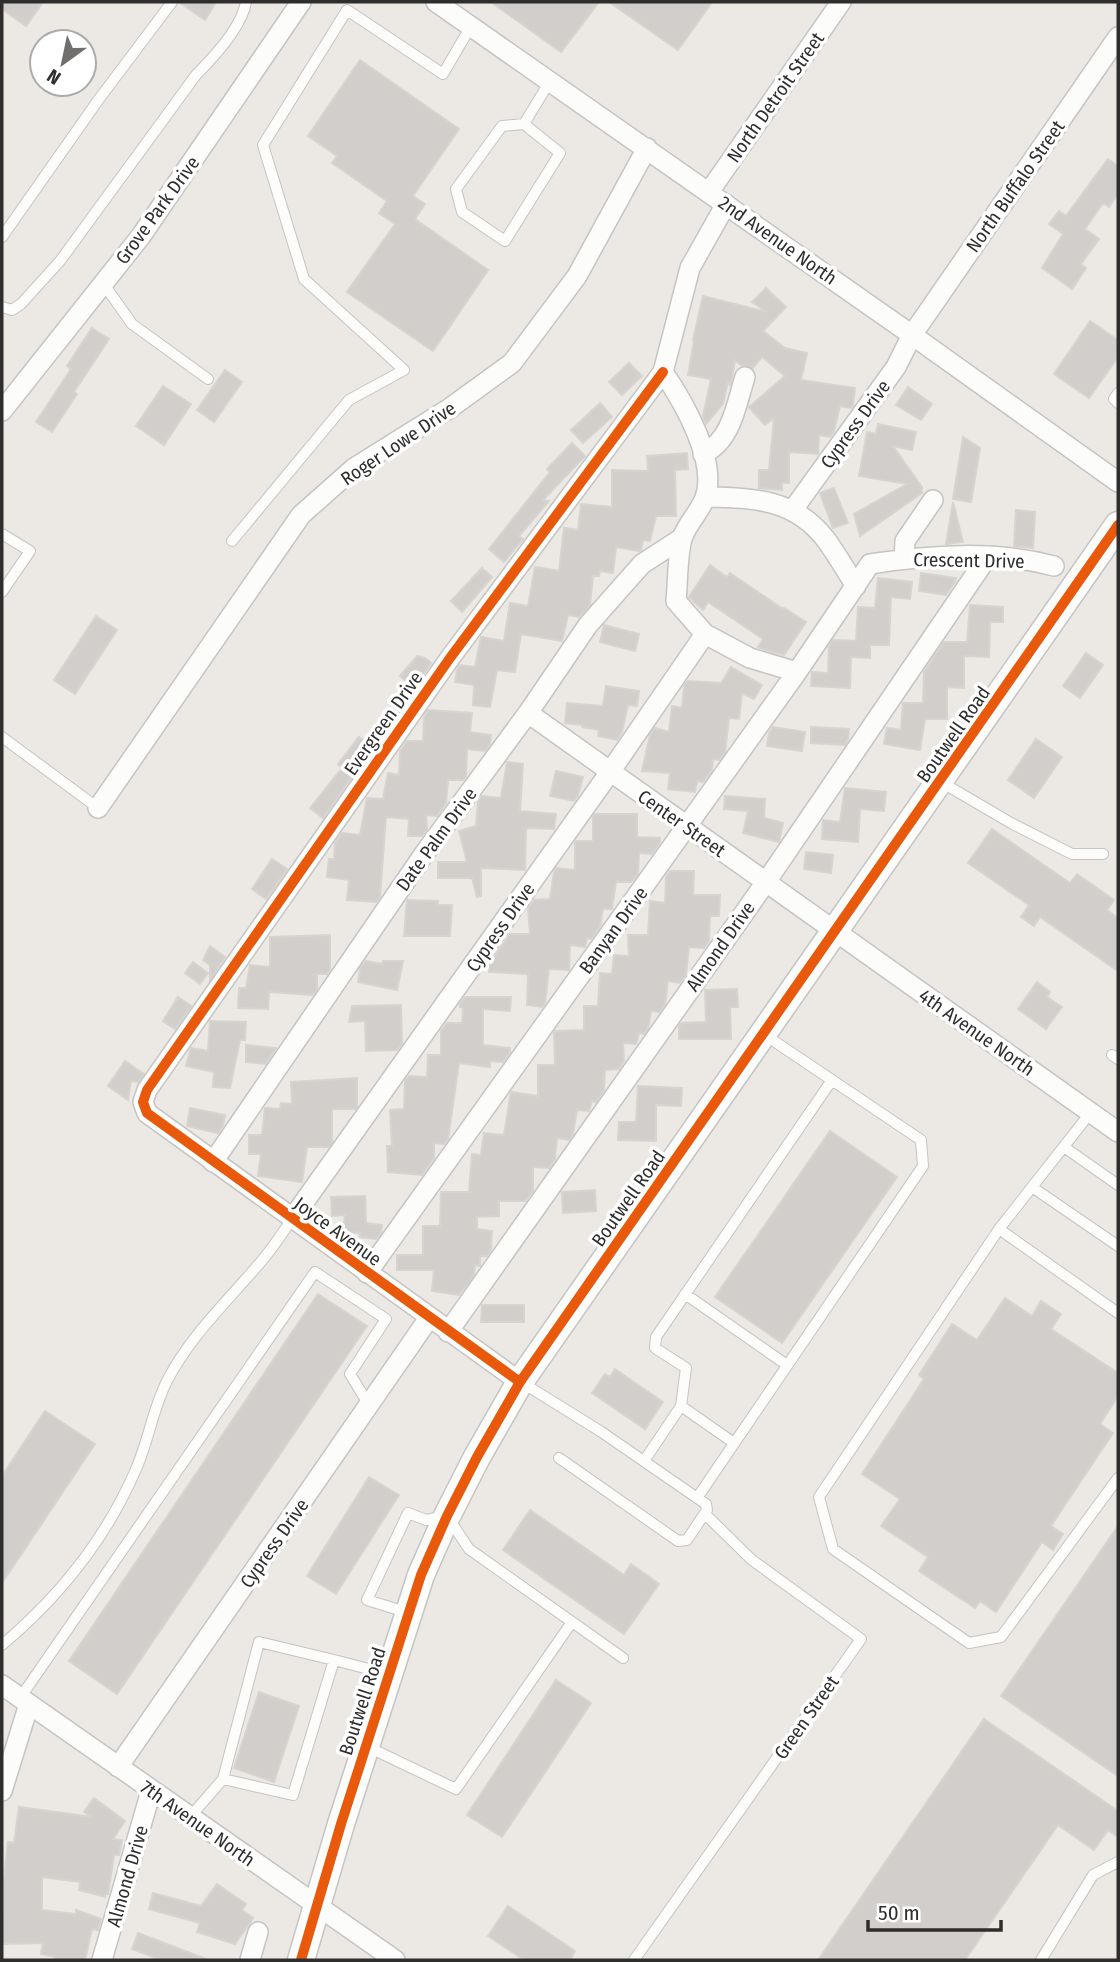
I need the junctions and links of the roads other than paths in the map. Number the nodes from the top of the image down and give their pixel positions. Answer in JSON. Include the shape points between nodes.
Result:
{"nodes":[{"id":1,"x":172,"y":2,"type":"edge"},
{"id":2,"x":246,"y":2,"type":"edge"},
{"id":3,"x":301,"y":2,"type":"edge"},
{"id":4,"x":436,"y":2,"type":"edge"},
{"id":5,"x":841,"y":2,"type":"edge"},
{"id":6,"x":471,"y":26,"type":"junction"},
{"id":7,"x":1118,"y":37,"type":"edge"},
{"id":8,"x":550,"y":81,"type":"junction"},
{"id":9,"x":524,"y":124,"type":"junction"},
{"id":10,"x":647,"y":148,"type":"junction"},
{"id":11,"x":709,"y":192,"type":"junction"},
{"id":12,"x":726,"y":204,"type":"junction"},
{"id":13,"x":2,"y":237,"type":"edge"},
{"id":14,"x":103,"y":283,"type":"junction"},
{"id":15,"x":2,"y":307,"type":"edge"},
{"id":16,"x":912,"y":335,"type":"junction"},
{"id":17,"x":663,"y":372,"type":"junction"},
{"id":18,"x":745,"y":377,"type":"dead end"},
{"id":19,"x":208,"y":379,"type":"dead end"},
{"id":20,"x":1118,"y":393,"type":"edge"},
{"id":21,"x":1118,"y":403,"type":"edge"},
{"id":22,"x":2,"y":411,"type":"edge"},
{"id":23,"x":703,"y":454,"type":"junction"},
{"id":24,"x":1118,"y":482,"type":"edge"},
{"id":25,"x":705,"y":497,"type":"junction"},
{"id":26,"x":933,"y":500,"type":"dead end"},
{"id":27,"x":792,"y":511,"type":"junction"},
{"id":28,"x":1118,"y":525,"type":"edge"},
{"id":29,"x":2,"y":534,"type":"edge"},
{"id":30,"x":682,"y":538,"type":"junction"},
{"id":31,"x":232,"y":541,"type":"dead end"},
{"id":32,"x":988,"y":556,"type":"junction"},
{"id":33,"x":904,"y":559,"type":"junction"},
{"id":34,"x":1054,"y":566,"type":"dead end"},
{"id":35,"x":856,"y":586,"type":"junction"},
{"id":36,"x":2,"y":592,"type":"edge"},
{"id":37,"x":705,"y":634,"type":"junction"},
{"id":38,"x":797,"y":672,"type":"junction"},
{"id":39,"x":528,"y":713,"type":"junction"},
{"id":40,"x":2,"y":737,"type":"edge"},
{"id":41,"x":610,"y":772,"type":"junction"},
{"id":42,"x":941,"y":782,"type":"junction"},
{"id":43,"x":98,"y":808,"type":"joint"},
{"id":44,"x":687,"y":826,"type":"junction"},
{"id":45,"x":1103,"y":854,"type":"dead end"},
{"id":46,"x":765,"y":882,"type":"junction"},
{"id":47,"x":836,"y":932,"type":"junction"},
{"id":48,"x":765,"y":1034,"type":"junction"},
{"id":49,"x":832,"y":1080,"type":"junction"},
{"id":50,"x":143,"y":1102,"type":"joint"},
{"id":51,"x":1091,"y":1112,"type":"junction"},
{"id":52,"x":1118,"y":1132,"type":"edge"},
{"id":53,"x":1063,"y":1147,"type":"junction"},
{"id":54,"x":213,"y":1162,"type":"junction"},
{"id":55,"x":1118,"y":1185,"type":"edge"},
{"id":56,"x":1032,"y":1187,"type":"junction"},
{"id":57,"x":292,"y":1219,"type":"junction"},
{"id":58,"x":999,"y":1229,"type":"junction"},
{"id":59,"x":1118,"y":1246,"type":"edge"},
{"id":60,"x":368,"y":1273,"type":"junction"},
{"id":61,"x":685,"y":1294,"type":"junction"},
{"id":62,"x":1118,"y":1313,"type":"edge"},
{"id":63,"x":429,"y":1318,"type":"junction"},
{"id":64,"x":448,"y":1332,"type":"junction"},
{"id":65,"x":788,"y":1365,"type":"junction"},
{"id":66,"x":520,"y":1382,"type":"junction"},
{"id":67,"x":369,"y":1405,"type":"junction"},
{"id":68,"x":681,"y":1406,"type":"junction"},
{"id":69,"x":734,"y":1443,"type":"junction"},
{"id":70,"x":559,"y":1458,"type":"dead end"},
{"id":71,"x":644,"y":1461,"type":"junction"},
{"id":72,"x":1118,"y":1478,"type":"edge"},
{"id":73,"x":697,"y":1498,"type":"junction"},
{"id":74,"x":705,"y":1514,"type":"junction"},
{"id":75,"x":447,"y":1516,"type":"junction"},
{"id":76,"x":409,"y":1613,"type":"junction"},
{"id":77,"x":572,"y":1622,"type":"junction"},
{"id":78,"x":2,"y":1645,"type":"edge"},
{"id":79,"x":623,"y":1658,"type":"dead end"},
{"id":80,"x":334,"y":1660,"type":"junction"},
{"id":81,"x":389,"y":1674,"type":"junction"},
{"id":82,"x":2,"y":1685,"type":"edge"},
{"id":83,"x":24,"y":1701,"type":"junction"},
{"id":84,"x":366,"y":1746,"type":"junction"},
{"id":85,"x":118,"y":1767,"type":"junction"},
{"id":86,"x":223,"y":1779,"type":"junction"},
{"id":87,"x":2,"y":1791,"type":"edge"},
{"id":88,"x":151,"y":1791,"type":"junction"},
{"id":89,"x":190,"y":1817,"type":"junction"},
{"id":90,"x":1118,"y":1862,"type":"edge"},
{"id":91,"x":317,"y":1905,"type":"junction"},
{"id":92,"x":258,"y":1932,"type":"dead end"},
{"id":93,"x":102,"y":1960,"type":"edge"},
{"id":94,"x":250,"y":1960,"type":"edge"},
{"id":95,"x":301,"y":1960,"type":"edge"},
{"id":96,"x":395,"y":1960,"type":"edge"},
{"id":97,"x":634,"y":1960,"type":"edge"},
{"id":98,"x":1041,"y":1960,"type":"edge"}],
"edges":[{"from":1,"to":13,"type":"lane"},
{"from":2,"to":15,"type":"lane","via":[[244,14],[213,58],[60,261],[21,304],[12,310]]},
{"from":3,"to":14,"type":"street","name":"Grove Park Drive","via":[[141,236]]},
{"from":4,"to":6,"type":"street","name":"2nd Avenue North"},
{"from":5,"to":11,"type":"street","name":"North Detroit Street"},
{"from":6,"to":8,"type":"street","name":"2nd Avenue North"},
{"from":6,"to":31,"type":"lane","via":[[443,74],[347,10],[262,145],[304,279],[404,370],[349,400]]},
{"from":7,"to":16,"type":"street","name":"North Buffalo Street"},
{"from":8,"to":9,"type":"lane"},
{"from":8,"to":10,"type":"street","name":"2nd Avenue North"},
{"from":9,"to":9,"type":"lane","via":[[502,126],[456,189],[462,212],[505,241],[560,153]]},
{"from":10,"to":11,"type":"street","name":"2nd Avenue North"},
{"from":10,"to":43,"type":"street","name":"Roger Lowe Drive","via":[[577,276],[512,363],[354,468],[301,515]]},
{"from":11,"to":12,"type":"street","name":"2nd Avenue North"},
{"from":12,"to":16,"type":"street","name":"2nd Avenue North"},
{"from":12,"to":17,"type":"street","via":[[690,268]]},
{"from":14,"to":19,"type":"lane","via":[[132,324]]},
{"from":14,"to":22,"type":"street","name":"Grove Park Drive"},
{"from":16,"to":24,"type":"street","name":"2nd Avenue North"},
{"from":16,"to":27,"type":"street","name":"Cypress Drive","via":[[896,368]]},
{"from":17,"to":23,"type":"street","via":[[687,410]]},
{"from":17,"to":50,"type":"street","name":"Evergreen Drive","via":[[450,658],[146,1090]]},
{"from":18,"to":23,"type":"street","via":[[725,435]]},
{"from":20,"to":21,"type":"lane","via":[[1114,399]]},
{"from":23,"to":25,"type":"street"},
{"from":25,"to":27,"type":"street","via":[[767,500]]},
{"from":25,"to":30,"type":"street"},
{"from":26,"to":33,"type":"street","via":[[905,541]]},
{"from":27,"to":35,"type":"street","via":[[826,539]]},
{"from":28,"to":42,"type":"street","name":"Boutwell Road"},
{"from":29,"to":36,"type":"lane","via":[[30,551]]},
{"from":30,"to":37,"type":"street","via":[[676,601]]},
{"from":30,"to":39,"type":"street","name":"Date Palm Drive","via":[[642,564],[588,625]]},
{"from":32,"to":33,"type":"street","name":"Crescent Drive"},
{"from":32,"to":34,"type":"street","name":"Crescent Drive"},
{"from":32,"to":46,"type":"street","name":"Almond Drive"},
{"from":33,"to":35,"type":"street","name":"Crescent Drive","via":[[870,564]]},
{"from":35,"to":38,"type":"street","name":"Banyan Drive"},
{"from":37,"to":38,"type":"street","via":[[750,658]]},
{"from":37,"to":41,"type":"street","name":"Cypress Drive"},
{"from":38,"to":44,"type":"street","name":"Banyan Drive"},
{"from":39,"to":41,"type":"street","name":"Center Street"},
{"from":39,"to":54,"type":"street","name":"Date Palm Drive","via":[[424,854]]},
{"from":40,"to":43,"type":"lane"},
{"from":41,"to":44,"type":"street","name":"Center Street"},
{"from":41,"to":57,"type":"street","name":"Cypress Drive"},
{"from":42,"to":45,"type":"lane","via":[[1072,853]]},
{"from":42,"to":47,"type":"street","name":"Boutwell Road"},
{"from":44,"to":46,"type":"street","name":"Center Street"},
{"from":44,"to":60,"type":"street","name":"Banyan Drive"},
{"from":46,"to":47,"type":"street","name":"Center Street"},
{"from":46,"to":64,"type":"street","name":"Almond Drive"},
{"from":47,"to":48,"type":"street","name":"Boutwell Road"},
{"from":47,"to":51,"type":"street","name":"4th Avenue North"},
{"from":48,"to":49,"type":"lane"},
{"from":48,"to":66,"type":"street","name":"Boutwell Road"},
{"from":49,"to":61,"type":"lane"},
{"from":49,"to":65,"type":"lane","via":[[921,1140],[923,1166]]},
{"from":50,"to":54,"type":"street","name":"Joyce Avenue","via":[[147,1113]]},
{"from":51,"to":52,"type":"street","name":"4th Avenue North"},
{"from":51,"to":53,"type":"lane"},
{"from":53,"to":55,"type":"lane"},
{"from":53,"to":56,"type":"lane"},
{"from":54,"to":57,"type":"street","name":"Joyce Avenue"},
{"from":56,"to":58,"type":"lane"},
{"from":56,"to":59,"type":"lane"},
{"from":57,"to":60,"type":"street","name":"Joyce Avenue"},
{"from":57,"to":78,"type":"lane","via":[[267,1255],[196,1336],[168,1379],[136,1469],[78,1570],[48,1605]]},
{"from":58,"to":62,"type":"lane"},
{"from":58,"to":72,"type":"lane","via":[[819,1497],[833,1549],[969,1643],[1001,1637]]},
{"from":60,"to":63,"type":"street","name":"Joyce Avenue"},
{"from":61,"to":65,"type":"lane"},
{"from":61,"to":68,"type":"lane","via":[[656,1337],[655,1348],[686,1368]]},
{"from":63,"to":64,"type":"street","name":"Joyce Avenue"},
{"from":63,"to":67,"type":"street","name":"Cypress Drive"},
{"from":64,"to":66,"type":"street","name":"Joyce Avenue"},
{"from":65,"to":69,"type":"lane"},
{"from":66,"to":71,"type":"lane"},
{"from":66,"to":75,"type":"street","name":"Boutwell Road"},
{"from":67,"to":83,"type":"lane","via":[[350,1374],[386,1319],[315,1272]]},
{"from":67,"to":85,"type":"street","name":"Cypress Drive"},
{"from":68,"to":69,"type":"lane"},
{"from":68,"to":71,"type":"lane"},
{"from":69,"to":73,"type":"lane"},
{"from":70,"to":74,"type":"lane","via":[[678,1541],[687,1540]]},
{"from":71,"to":73,"type":"lane"},
{"from":73,"to":74,"type":"lane","via":[[706,1504]]},
{"from":74,"to":97,"type":"lane","name":"Green Street","via":[[752,1560],[861,1639]]},
{"from":75,"to":76,"type":"street","name":"Boutwell Road"},
{"from":75,"to":76,"type":"lane","via":[[426,1520],[408,1513],[367,1600]]},
{"from":75,"to":77,"type":"lane","via":[[469,1549]]},
{"from":76,"to":81,"type":"street","name":"Boutwell Road"},
{"from":77,"to":79,"type":"lane"},
{"from":77,"to":84,"type":"lane","via":[[456,1789]]},
{"from":80,"to":81,"type":"lane"},
{"from":80,"to":86,"type":"lane","via":[[293,1796]]},
{"from":80,"to":86,"type":"lane","via":[[259,1642]]},
{"from":81,"to":84,"type":"street","name":"Boutwell Road"},
{"from":82,"to":83,"type":"street","name":"7th Avenue North"},
{"from":83,"to":85,"type":"street","name":"7th Avenue North"},
{"from":83,"to":87,"type":"street"},
{"from":84,"to":91,"type":"street","name":"Boutwell Road"},
{"from":85,"to":88,"type":"street","name":"7th Avenue North"},
{"from":86,"to":89,"type":"lane"},
{"from":88,"to":89,"type":"street","name":"7th Avenue North"},
{"from":88,"to":93,"type":"street","name":"Almond Drive"},
{"from":89,"to":91,"type":"street","name":"7th Avenue North"},
{"from":90,"to":98,"type":"lane","via":[[1093,1875]]},
{"from":91,"to":95,"type":"street","name":"Boutwell Road"},
{"from":91,"to":96,"type":"street","name":"7th Avenue North"},
{"from":92,"to":94,"type":"street"}]}
